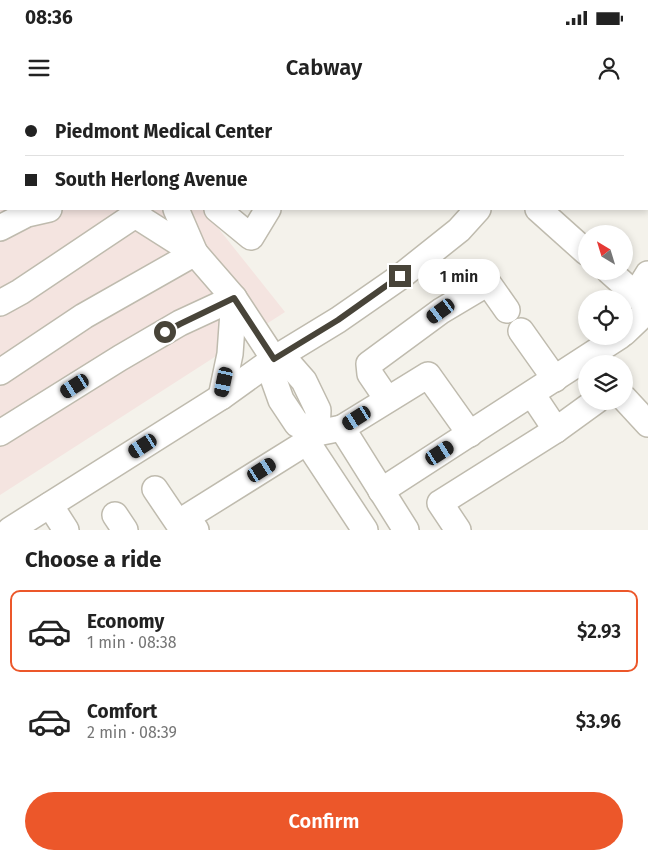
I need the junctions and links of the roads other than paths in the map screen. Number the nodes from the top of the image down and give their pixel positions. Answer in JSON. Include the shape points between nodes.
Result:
{"nodes":[{"id":1,"x":45,"y":210,"type":"edge"},
{"id":2,"x":120,"y":210,"type":"edge"},
{"id":3,"x":176,"y":210,"type":"edge"},
{"id":4,"x":218,"y":210,"type":"edge"},
{"id":5,"x":267,"y":210,"type":"edge"},
{"id":6,"x":477,"y":210,"type":"edge"},
{"id":7,"x":539,"y":210,"type":"edge"},
{"id":8,"x":137,"y":212,"type":"edge"},
{"id":9,"x":0,"y":228,"type":"edge"},
{"id":10,"x":578,"y":245,"type":"edge"},
{"id":11,"x":195,"y":253,"type":"junction"},
{"id":12,"x":621,"y":280,"type":"edge"},
{"id":13,"x":645,"y":296,"type":"edge"},
{"id":14,"x":234,"y":298,"type":"junction"},
{"id":15,"x":0,"y":303,"type":"edge"},
{"id":16,"x":506,"y":310,"type":"dead end"},
{"id":17,"x":633,"y":317,"type":"edge"},
{"id":18,"x":521,"y":331,"type":"dead end"},
{"id":19,"x":606,"y":345,"type":"edge"},
{"id":20,"x":274,"y":359,"type":"junction"},
{"id":21,"x":0,"y":372,"type":"edge"},
{"id":22,"x":555,"y":379,"type":"junction"},
{"id":23,"x":532,"y":394,"type":"junction"},
{"id":24,"x":221,"y":397,"type":"junction"},
{"id":25,"x":387,"y":399,"type":"junction"},
{"id":26,"x":633,"y":408,"type":"edge"},
{"id":27,"x":584,"y":410,"type":"edge"},
{"id":28,"x":648,"y":424,"type":"edge"},
{"id":29,"x":342,"y":428,"type":"junction"},
{"id":30,"x":556,"y":430,"type":"junction"},
{"id":31,"x":0,"y":433,"type":"edge"},
{"id":32,"x":470,"y":434,"type":"junction"},
{"id":33,"x":312,"y":438,"type":"junction"},
{"id":34,"x":155,"y":489,"type":"dead end"},
{"id":35,"x":381,"y":491,"type":"junction"},
{"id":36,"x":50,"y":505,"type":"junction"},
{"id":37,"x":182,"y":525,"type":"edge"},
{"id":38,"x":404,"y":529,"type":"edge"},
{"id":39,"x":10,"y":530,"type":"edge"},
{"id":40,"x":66,"y":530,"type":"edge"},
{"id":41,"x":365,"y":530,"type":"edge"},
{"id":42,"x":458,"y":530,"type":"edge"}],
"edges":[{"from":1,"to":9,"type":"street","via":[[27,214]]},
{"from":2,"to":8,"type":"street"},
{"from":3,"to":11,"type":"street"},
{"from":4,"to":5,"type":"street","via":[[251,237]]},
{"from":6,"to":20,"type":"street","via":[[459,230],[400,276],[338,320]]},
{"from":7,"to":10,"type":"street"},
{"from":8,"to":11,"type":"street"},
{"from":8,"to":15,"type":"street"},
{"from":11,"to":14,"type":"street"},
{"from":11,"to":21,"type":"street","via":[[84,316]]},
{"from":12,"to":13,"type":"street"},
{"from":13,"to":17,"type":"street"},
{"from":14,"to":20,"type":"street"},
{"from":14,"to":24,"type":"street","via":[[230,354]]},
{"from":14,"to":31,"type":"street","via":[[171,328]]},
{"from":16,"to":25,"type":"street","via":[[488,283],[441,311],[368,364],[370,374]]},
{"from":18,"to":22,"type":"street"},
{"from":19,"to":22,"type":"street"},
{"from":20,"to":24,"type":"street"},
{"from":20,"to":33,"type":"street","via":[[271,372],[281,400],[297,424]]},
{"from":22,"to":23,"type":"street"},
{"from":23,"to":30,"type":"street"},
{"from":23,"to":32,"type":"street"},
{"from":24,"to":36,"type":"street"},
{"from":25,"to":29,"type":"street"},
{"from":25,"to":32,"type":"street","via":[[428,374]]},
{"from":26,"to":28,"type":"street"},
{"from":27,"to":30,"type":"street"},
{"from":29,"to":33,"type":"street"},
{"from":29,"to":35,"type":"street"},
{"from":30,"to":42,"type":"street","via":[[440,504]]},
{"from":32,"to":35,"type":"street"},
{"from":33,"to":37,"type":"street"},
{"from":33,"to":41,"type":"street"},
{"from":34,"to":37,"type":"street"},
{"from":35,"to":38,"type":"street"},
{"from":36,"to":39,"type":"street"},
{"from":36,"to":40,"type":"street"}]}
